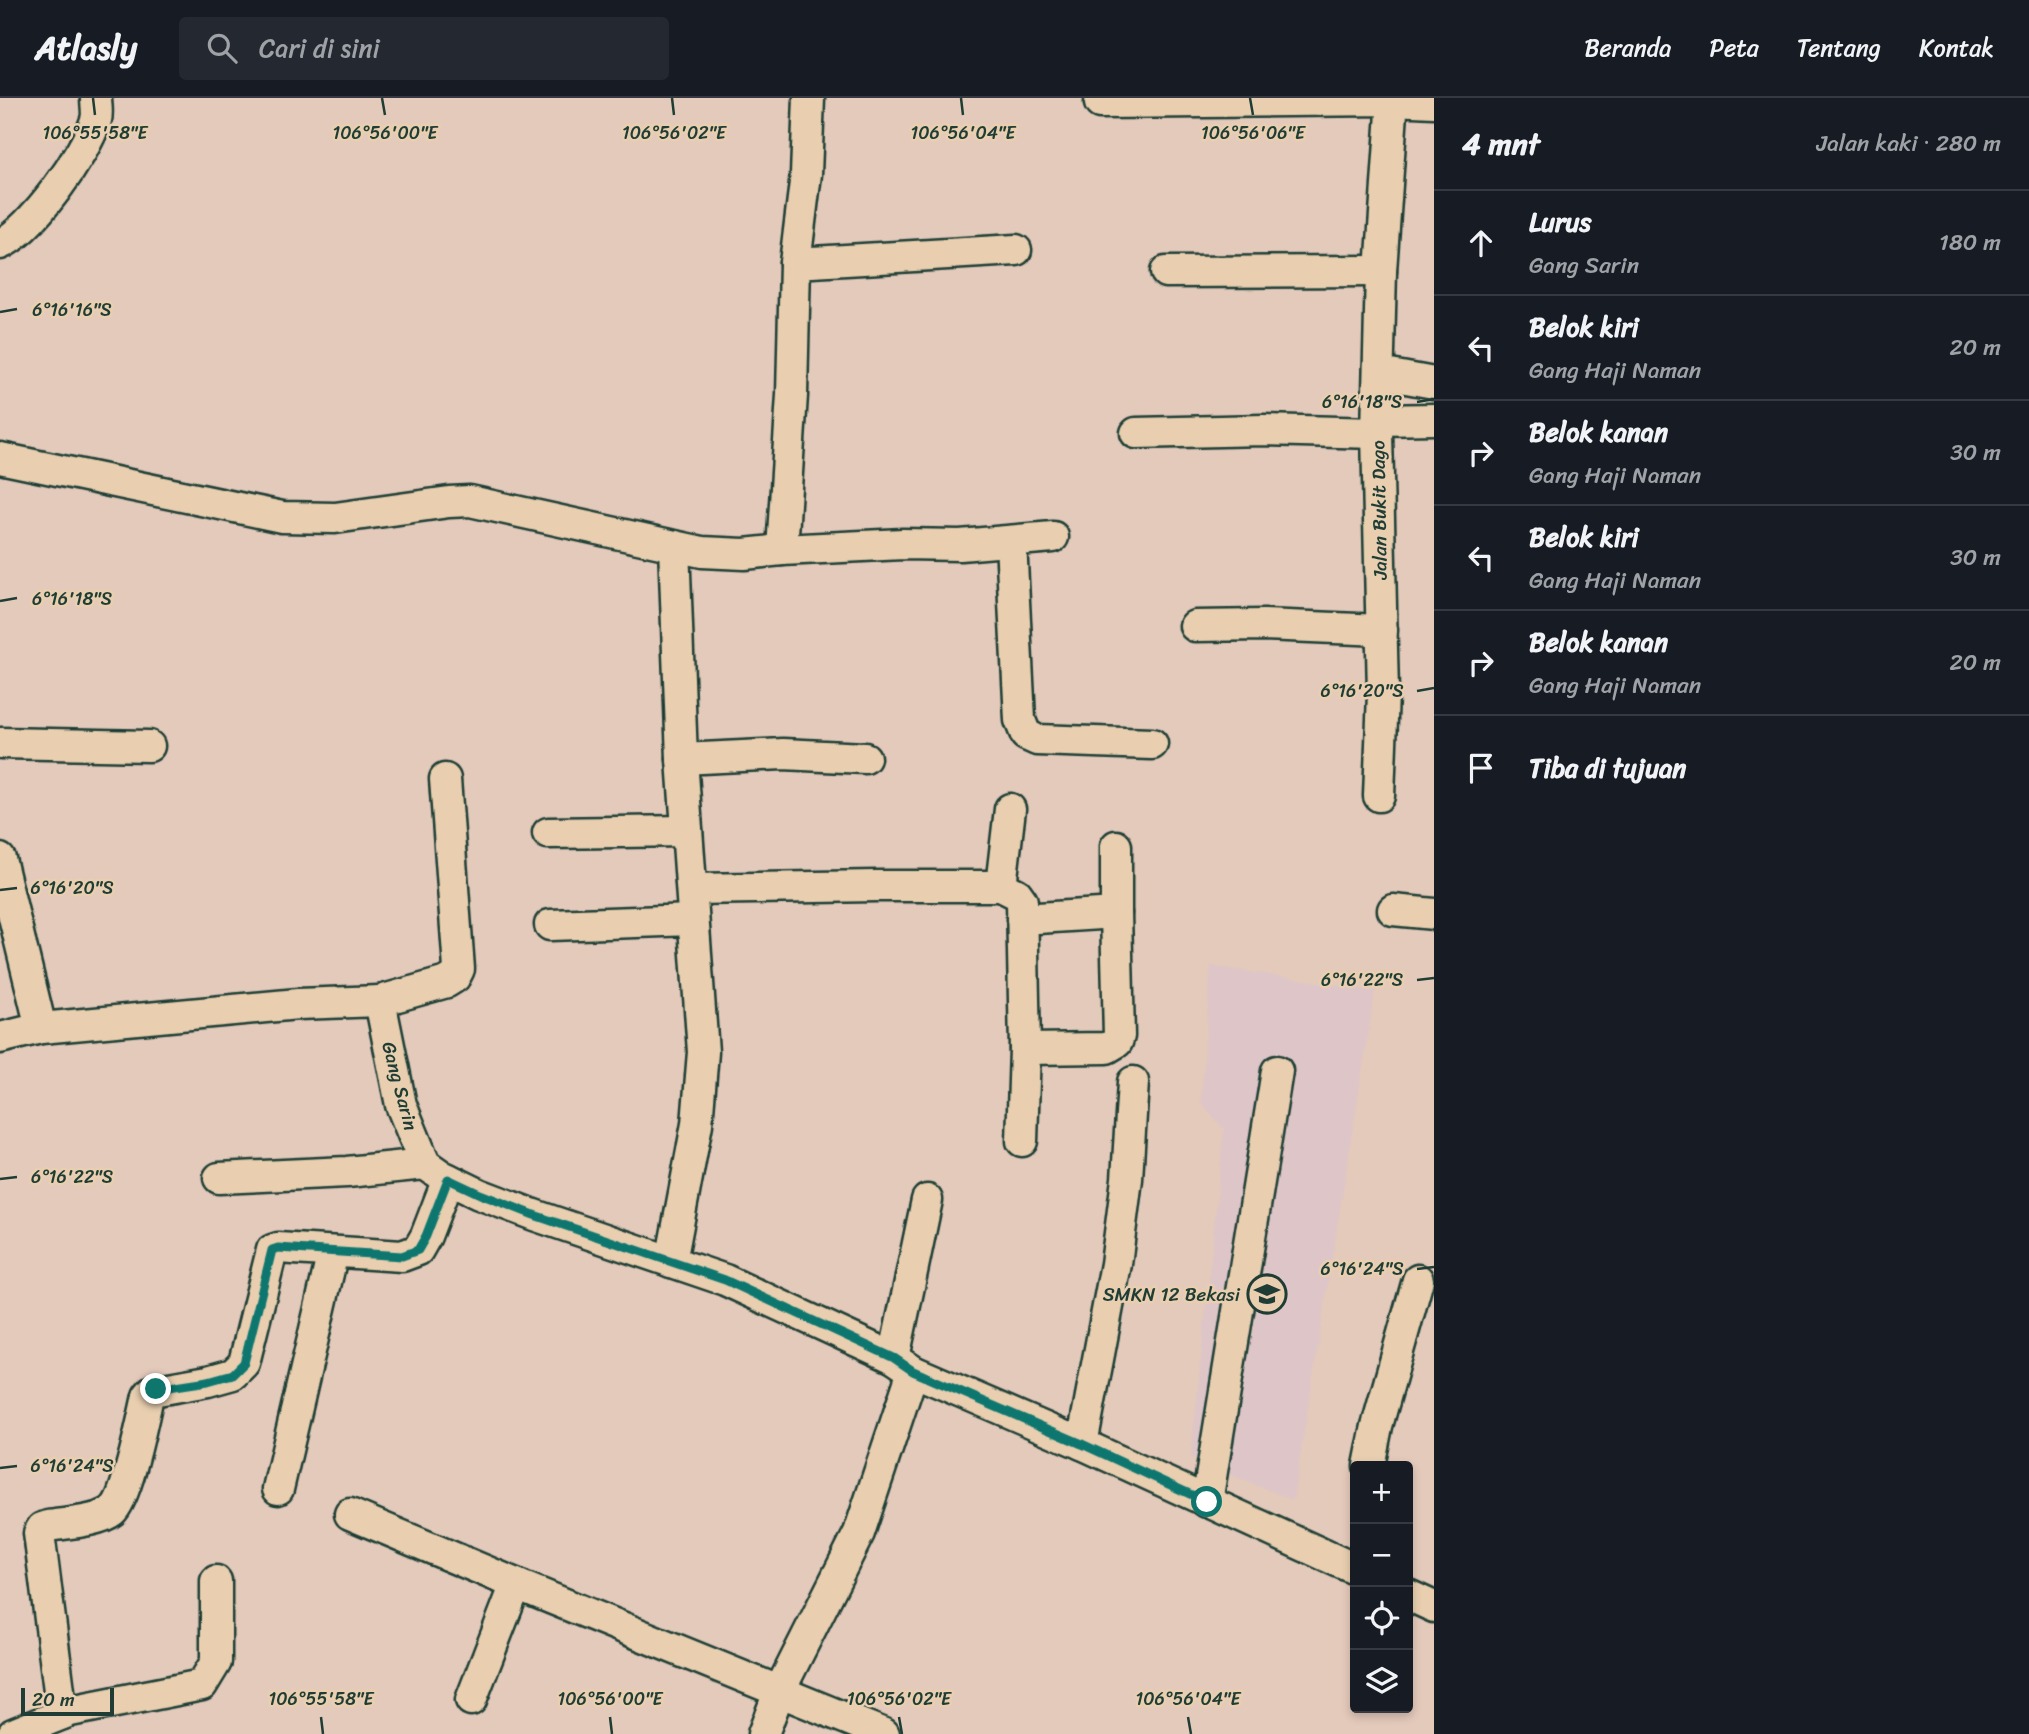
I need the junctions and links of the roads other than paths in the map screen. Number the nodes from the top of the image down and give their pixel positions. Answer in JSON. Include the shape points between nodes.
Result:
{"nodes":[{"id":1,"x":96,"y":98,"type":"edge"},
{"id":2,"x":809,"y":98,"type":"edge"},
{"id":3,"x":1393,"y":99,"type":"edge"},
{"id":4,"x":1434,"y":102,"type":"edge"},
{"id":5,"x":1100,"y":103,"type":"dead end"},
{"id":6,"x":0,"y":244,"type":"edge"},
{"id":7,"x":1016,"y":250,"type":"dead end"},
{"id":8,"x":795,"y":263,"type":"junction"},
{"id":9,"x":1381,"y":271,"type":"junction"},
{"id":10,"x":1166,"y":272,"type":"dead end"},
{"id":11,"x":1379,"y":373,"type":"junction"},
{"id":12,"x":1434,"y":383,"type":"edge"},
{"id":13,"x":1434,"y":419,"type":"edge"},
{"id":14,"x":1378,"y":427,"type":"junction"},
{"id":15,"x":1136,"y":433,"type":"dead end"},
{"id":16,"x":0,"y":458,"type":"edge"},
{"id":17,"x":1053,"y":537,"type":"dead end"},
{"id":18,"x":1011,"y":542,"type":"junction"},
{"id":19,"x":674,"y":546,"type":"junction"},
{"id":20,"x":782,"y":550,"type":"junction"},
{"id":21,"x":1195,"y":626,"type":"dead end"},
{"id":22,"x":1382,"y":630,"type":"junction"},
{"id":23,"x":0,"y":743,"type":"edge"},
{"id":24,"x":1152,"y":744,"type":"dead end"},
{"id":25,"x":149,"y":746,"type":"dead end"},
{"id":26,"x":865,"y":758,"type":"dead end"},
{"id":27,"x":682,"y":759,"type":"junction"},
{"id":28,"x":445,"y":779,"type":"dead end"},
{"id":29,"x":1379,"y":796,"type":"dead end"},
{"id":30,"x":1010,"y":809,"type":"dead end"},
{"id":31,"x":687,"y":831,"type":"junction"},
{"id":32,"x":548,"y":833,"type":"dead end"},
{"id":33,"x":1116,"y":846,"type":"dead end"},
{"id":34,"x":0,"y":859,"type":"edge"},
{"id":35,"x":1001,"y":886,"type":"junction"},
{"id":36,"x":692,"y":890,"type":"junction"},
{"id":37,"x":1393,"y":910,"type":"dead end"},
{"id":38,"x":1116,"y":913,"type":"junction"},
{"id":39,"x":1434,"y":914,"type":"edge"},
{"id":40,"x":1022,"y":919,"type":"junction"},
{"id":41,"x":693,"y":920,"type":"junction"},
{"id":42,"x":550,"y":925,"type":"dead end"},
{"id":43,"x":380,"y":1002,"type":"junction"},
{"id":44,"x":41,"y":1028,"type":"junction"},
{"id":45,"x":0,"y":1038,"type":"edge"},
{"id":46,"x":1024,"y":1049,"type":"junction"},
{"id":47,"x":1277,"y":1071,"type":"dead end"},
{"id":48,"x":1133,"y":1082,"type":"dead end"},
{"id":49,"x":1022,"y":1141,"type":"dead end"},
{"id":50,"x":436,"y":1171,"type":"junction"},
{"id":51,"x":219,"y":1178,"type":"dead end"},
{"id":52,"x":926,"y":1200,"type":"dead end"},
{"id":53,"x":333,"y":1252,"type":"junction"},
{"id":54,"x":671,"y":1262,"type":"junction"},
{"id":55,"x":1418,"y":1280,"type":"dead end"},
{"id":56,"x":904,"y":1365,"type":"junction"},
{"id":57,"x":1082,"y":1444,"type":"junction"},
{"id":58,"x":1371,"y":1461,"type":"edge"},
{"id":59,"x":278,"y":1489,"type":"dead end"},
{"id":60,"x":1207,"y":1502,"type":"junction"},
{"id":61,"x":350,"y":1514,"type":"dead end"},
{"id":62,"x":1350,"y":1557,"type":"edge"},
{"id":63,"x":216,"y":1581,"type":"dead end"},
{"id":64,"x":516,"y":1584,"type":"junction"},
{"id":65,"x":1413,"y":1597,"type":"edge"},
{"id":66,"x":1434,"y":1607,"type":"edge"},
{"id":67,"x":779,"y":1692,"type":"junction"},
{"id":68,"x":471,"y":1700,"type":"dead end"},
{"id":69,"x":62,"y":1714,"type":"junction"},
{"id":70,"x":13,"y":1734,"type":"edge"},
{"id":71,"x":764,"y":1734,"type":"edge"},
{"id":72,"x":884,"y":1734,"type":"edge"}],
"edges":[{"from":1,"to":6,"type":"street","via":[[96,118],[81,151],[48,200]]},
{"from":2,"to":8,"type":"street"},
{"from":3,"to":4,"type":"street"},
{"from":3,"to":5,"type":"street"},
{"from":3,"to":9,"type":"street","name":"Jalan Bukit Dago"},
{"from":7,"to":8,"type":"street"},
{"from":8,"to":20,"type":"street"},
{"from":9,"to":10,"type":"street"},
{"from":9,"to":11,"type":"street","name":"Jalan Bukit Dago"},
{"from":11,"to":12,"type":"street"},
{"from":11,"to":14,"type":"street","name":"Jalan Bukit Dago"},
{"from":13,"to":14,"type":"street"},
{"from":14,"to":15,"type":"street"},
{"from":14,"to":22,"type":"street","name":"Jalan Bukit Dago"},
{"from":16,"to":19,"type":"street","via":[[282,517],[335,518],[470,501]]},
{"from":17,"to":18,"type":"street"},
{"from":18,"to":20,"type":"street"},
{"from":18,"to":24,"type":"street","via":[[1020,720],[1026,735],[1037,740]]},
{"from":19,"to":20,"type":"street","via":[[744,554]]},
{"from":19,"to":27,"type":"street"},
{"from":21,"to":22,"type":"street"},
{"from":22,"to":29,"type":"street","name":"Jalan Bukit Dago"},
{"from":23,"to":25,"type":"street"},
{"from":26,"to":27,"type":"street","via":[[783,754]]},
{"from":27,"to":31,"type":"street"},
{"from":28,"to":43,"type":"street","via":[[459,969],[447,982]]},
{"from":30,"to":35,"type":"street"},
{"from":31,"to":32,"type":"street"},
{"from":31,"to":36,"type":"street"},
{"from":33,"to":38,"type":"street"},
{"from":34,"to":44,"type":"street"},
{"from":35,"to":36,"type":"street"},
{"from":35,"to":40,"type":"street","via":[[1022,901]]},
{"from":36,"to":41,"type":"street"},
{"from":37,"to":39,"type":"street"},
{"from":38,"to":40,"type":"street"},
{"from":38,"to":46,"type":"street","via":[[1117,1042],[1107,1048]]},
{"from":40,"to":46,"type":"street"},
{"from":41,"to":42,"type":"street"},
{"from":41,"to":54,"type":"street","via":[[703,1052],[697,1124]]},
{"from":43,"to":44,"type":"street","via":[[298,1004]]},
{"from":43,"to":50,"type":"street","name":"Gang Sarin","via":[[401,1105]]},
{"from":44,"to":45,"type":"street"},
{"from":46,"to":49,"type":"street"},
{"from":47,"to":60,"type":"street"},
{"from":48,"to":57,"type":"street","via":[[1116,1264]]},
{"from":50,"to":51,"type":"street"},
{"from":50,"to":53,"type":"street","via":[[426,1236],[418,1250],[402,1256]]},
{"from":50,"to":54,"type":"street","via":[[534,1215]]},
{"from":52,"to":56,"type":"street"},
{"from":53,"to":59,"type":"street"},
{"from":53,"to":69,"type":"street","via":[[272,1250],[244,1363],[233,1374],[152,1391],[123,1493],[113,1510],[48,1526],[39,1533]]},
{"from":54,"to":56,"type":"street","via":[[725,1280]]},
{"from":55,"to":58,"type":"street"},
{"from":56,"to":57,"type":"street"},
{"from":56,"to":67,"type":"street","via":[[859,1533]]},
{"from":57,"to":60,"type":"street"},
{"from":60,"to":62,"type":"street"},
{"from":61,"to":64,"type":"street"},
{"from":63,"to":69,"type":"street","via":[[216,1662],[202,1685]]},
{"from":64,"to":67,"type":"street"},
{"from":64,"to":68,"type":"street"},
{"from":65,"to":66,"type":"street"},
{"from":67,"to":71,"type":"street"},
{"from":67,"to":72,"type":"street"},
{"from":69,"to":70,"type":"street"}]}
